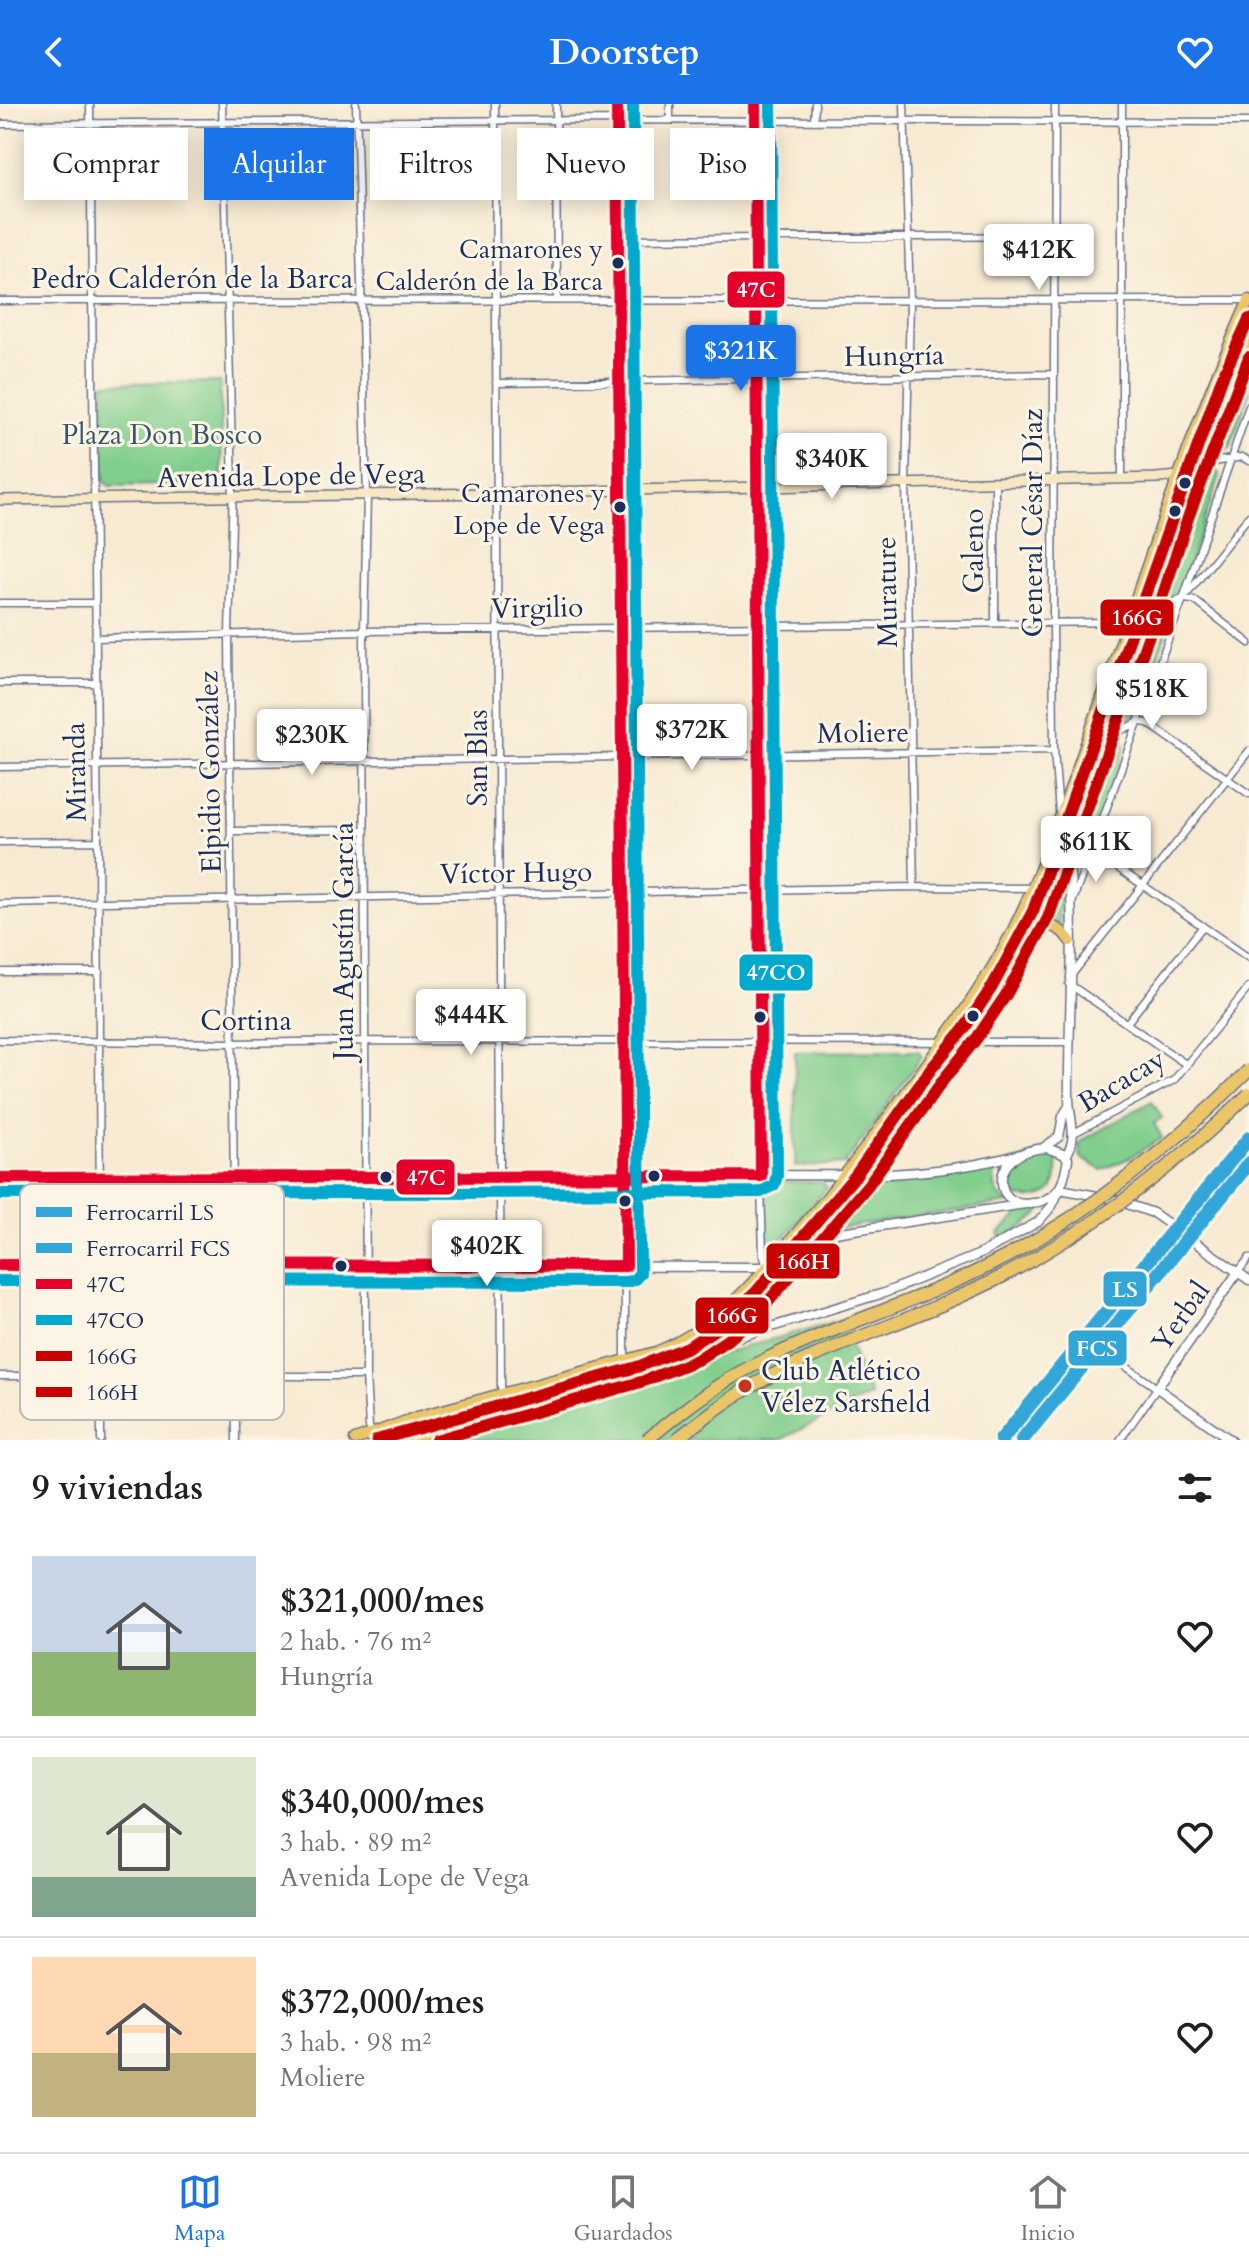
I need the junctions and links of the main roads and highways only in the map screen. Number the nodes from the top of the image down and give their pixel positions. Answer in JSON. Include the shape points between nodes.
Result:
{"nodes":[{"id":1,"x":1249,"y":298,"type":"edge"},
{"id":2,"x":1249,"y":340,"type":"edge"},
{"id":3,"x":1201,"y":465,"type":"junction"},
{"id":4,"x":1179,"y":476,"type":"junction"},
{"id":5,"x":0,"y":500,"type":"edge"},
{"id":6,"x":1033,"y":931,"type":"junction"},
{"id":7,"x":1070,"y":941,"type":"road end"},
{"id":8,"x":1249,"y":1070,"type":"edge"},
{"id":9,"x":1249,"y":1094,"type":"edge"},
{"id":10,"x":374,"y":1436,"type":"edge"},
{"id":11,"x":355,"y":1440,"type":"edge"},
{"id":12,"x":403,"y":1440,"type":"edge"},
{"id":13,"x":647,"y":1440,"type":"edge"},
{"id":14,"x":676,"y":1440,"type":"edge"}],
"edges":[{"from":1,"to":4,"type":"main road"},
{"from":2,"to":3,"type":"main road"},
{"from":3,"to":4,"type":"main road","name":"Avenida Lope de Vega"},
{"from":3,"to":6,"type":"main road"},
{"from":4,"to":5,"type":"main road","name":"Avenida Lope de Vega"},
{"from":4,"to":10,"type":"main road","via":[[1032,888],[999,955],[845,1177],[738,1299],[697,1332],[666,1348],[417,1417]]},
{"from":6,"to":7,"type":"main road","via":[[1051,926]]},
{"from":6,"to":12,"type":"main road","via":[[964,1042],[867,1175],[743,1318],[707,1346],[652,1371]]},
{"from":8,"to":13,"type":"highway","bridge":true,"via":[[1188,1129],[1056,1227],[992,1264],[743,1371]]},
{"from":9,"to":14,"type":"highway","bridge":true,"via":[[1133,1196],[1054,1248],[998,1279],[752,1386]]},
{"from":10,"to":11,"type":"main road"}]}
